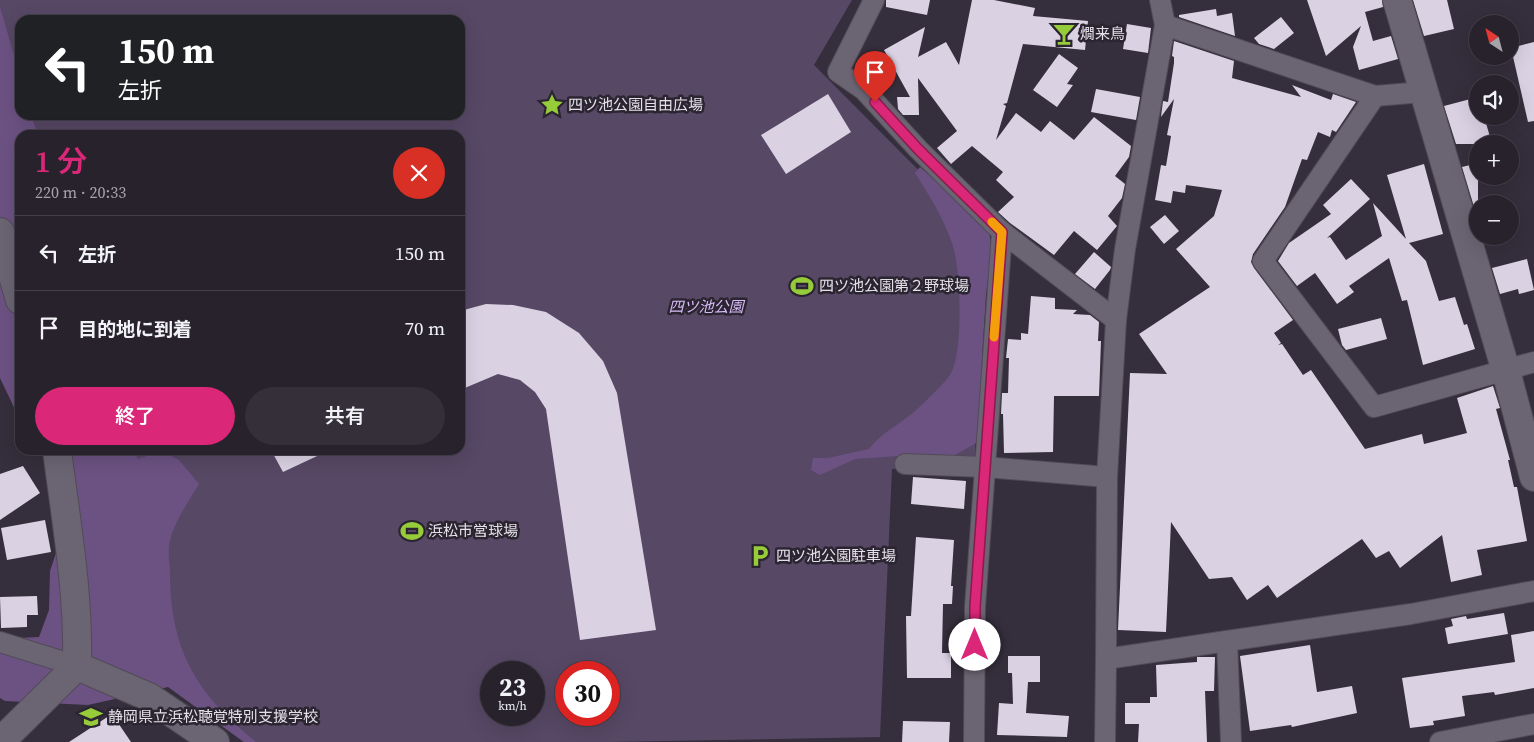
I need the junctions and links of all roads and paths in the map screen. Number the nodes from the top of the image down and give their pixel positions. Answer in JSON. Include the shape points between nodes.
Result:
{"nodes":[{"id":1,"x":874,"y":0,"type":"edge"},
{"id":2,"x":1160,"y":0,"type":"edge"},
{"id":3,"x":1397,"y":0,"type":"edge"},
{"id":4,"x":1165,"y":25,"type":"junction"},
{"id":5,"x":1423,"y":92,"type":"junction"},
{"id":6,"x":1375,"y":96,"type":"junction"},
{"id":7,"x":0,"y":232,"type":"edge"},
{"id":8,"x":1002,"y":232,"type":"junction"},
{"id":9,"x":15,"y":283,"type":"edge"},
{"id":10,"x":1116,"y":320,"type":"junction"},
{"id":11,"x":1534,"y":362,"type":"edge"},
{"id":12,"x":1506,"y":370,"type":"junction"},
{"id":13,"x":58,"y":455,"type":"edge"},
{"id":14,"x":905,"y":464,"type":"dead end"},
{"id":15,"x":986,"y":467,"type":"junction"},
{"id":16,"x":1534,"y":476,"type":"edge"},
{"id":17,"x":1107,"y":477,"type":"junction"},
{"id":18,"x":1534,"y":591,"type":"edge"},
{"id":19,"x":1227,"y":641,"type":"junction"},
{"id":20,"x":0,"y":642,"type":"edge"},
{"id":21,"x":1106,"y":659,"type":"junction"},
{"id":22,"x":77,"y":666,"type":"junction"},
{"id":23,"x":1534,"y":724,"type":"edge"},
{"id":24,"x":0,"y":742,"type":"edge"},
{"id":25,"x":215,"y":742,"type":"edge"},
{"id":26,"x":974,"y":742,"type":"edge"},
{"id":27,"x":1105,"y":742,"type":"edge"},
{"id":28,"x":1231,"y":742,"type":"edge"},
{"id":29,"x":1440,"y":742,"type":"edge"}],
"edges":[{"from":1,"to":8,"type":"street","via":[[838,72],[864,90]]},
{"from":2,"to":4,"type":"street"},
{"from":3,"to":5,"type":"street"},
{"from":4,"to":6,"type":"street"},
{"from":4,"to":10,"type":"street","via":[[1124,248]]},
{"from":5,"to":6,"type":"street"},
{"from":5,"to":12,"type":"street"},
{"from":6,"to":12,"type":"street","via":[[1263,261],[1374,406]]},
{"from":7,"to":9,"type":"street"},
{"from":8,"to":10,"type":"street"},
{"from":8,"to":15,"type":"street"},
{"from":10,"to":17,"type":"street"},
{"from":11,"to":12,"type":"street"},
{"from":12,"to":16,"type":"street"},
{"from":13,"to":22,"type":"street","via":[[78,636]]},
{"from":14,"to":15,"type":"street"},
{"from":15,"to":17,"type":"street"},
{"from":15,"to":26,"type":"street","via":[[975,607]]},
{"from":17,"to":21,"type":"street"},
{"from":18,"to":19,"type":"street","via":[[1411,614]]},
{"from":19,"to":21,"type":"street"},
{"from":19,"to":28,"type":"street"},
{"from":20,"to":22,"type":"street"},
{"from":21,"to":27,"type":"street"},
{"from":22,"to":24,"type":"street"},
{"from":22,"to":25,"type":"street","via":[[149,697]]},
{"from":23,"to":29,"type":"street"}]}
